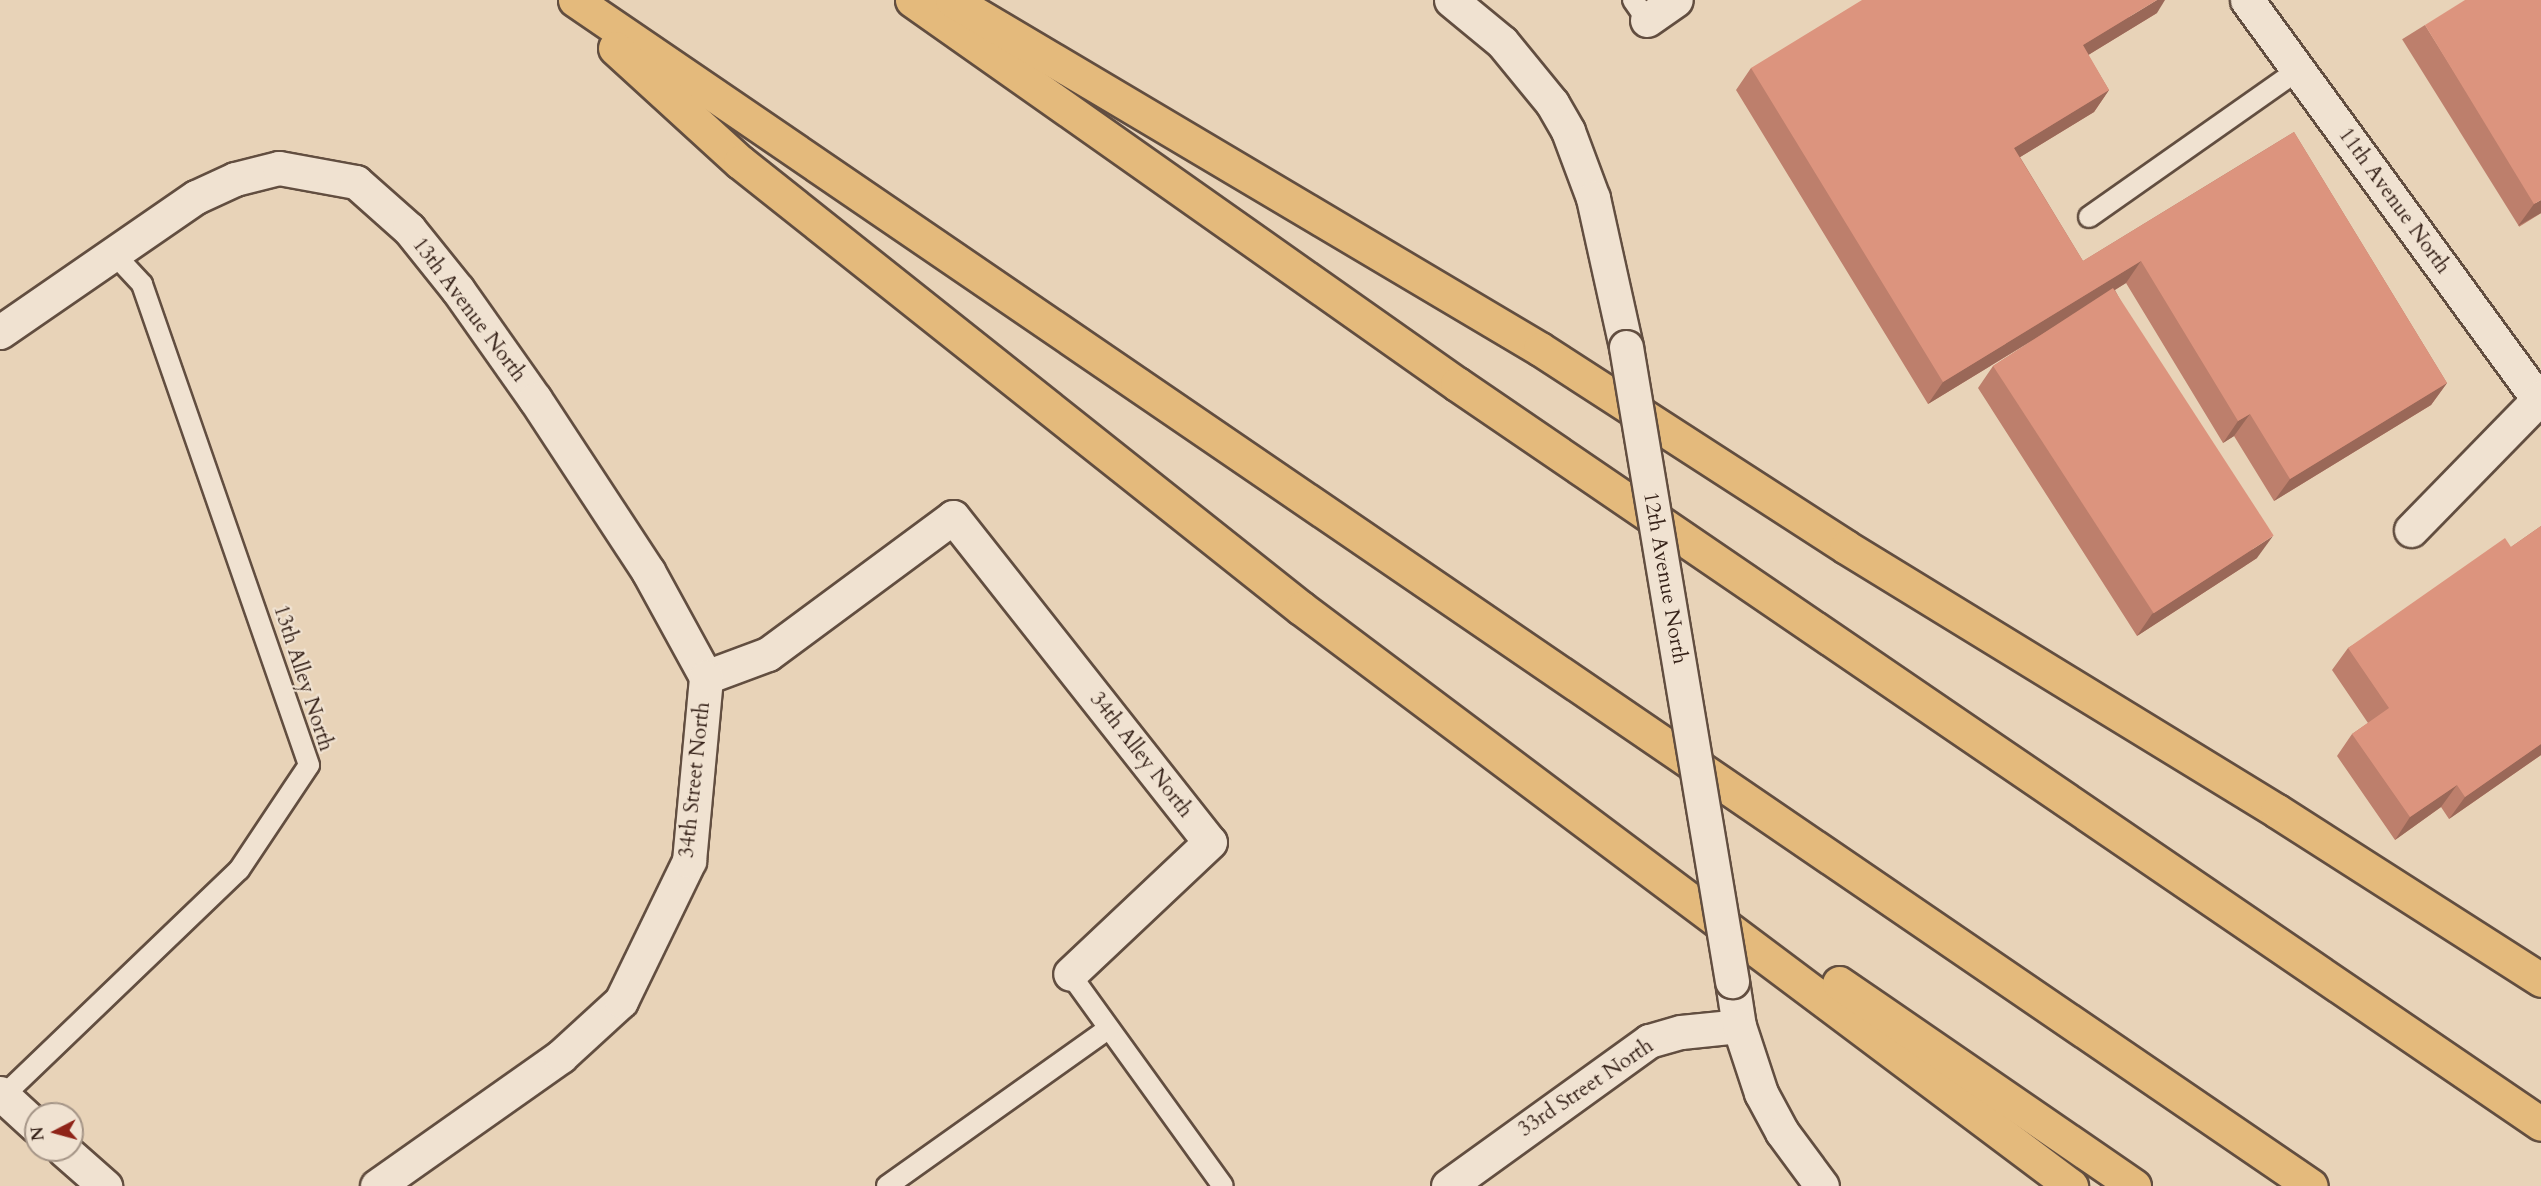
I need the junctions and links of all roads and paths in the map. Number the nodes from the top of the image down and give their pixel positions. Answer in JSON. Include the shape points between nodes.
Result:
{"nodes":[{"id":1,"x":562,"y":0,"type":"edge"},
{"id":2,"x":574,"y":0,"type":"edge"},
{"id":3,"x":912,"y":0,"type":"edge"},
{"id":4,"x":952,"y":0,"type":"edge"},
{"id":5,"x":1451,"y":0,"type":"edge"},
{"id":6,"x":1676,"y":0,"type":"edge"},
{"id":7,"x":2247,"y":0,"type":"edge"},
{"id":8,"x":1640,"y":10,"type":"edge"},
{"id":9,"x":2298,"y":70,"type":"junction"},
{"id":10,"x":2089,"y":217,"type":"dead end"},
{"id":11,"x":115,"y":255,"type":"junction"},
{"id":12,"x":0,"y":332,"type":"edge"},
{"id":13,"x":2540,"y":399,"type":"edge"},
{"id":14,"x":953,"y":517,"type":"joint"},
{"id":15,"x":2411,"y":530,"type":"dead end"},
{"id":16,"x":1362,"y":653,"type":"junction"},
{"id":17,"x":706,"y":677,"type":"junction"},
{"id":18,"x":1070,"y":974,"type":"joint"},
{"id":19,"x":2541,"y":980,"type":"edge"},
{"id":20,"x":1739,"y":1026,"type":"junction"},
{"id":21,"x":1109,"y":1028,"type":"junction"},
{"id":22,"x":1,"y":1096,"type":"edge"},
{"id":23,"x":24,"y":1116,"type":"edge"},
{"id":24,"x":2541,"y":1124,"type":"edge"},
{"id":25,"x":78,"y":1162,"type":"edge"},
{"id":26,"x":105,"y":1186,"type":"edge"},
{"id":27,"x":377,"y":1186,"type":"edge"},
{"id":28,"x":887,"y":1186,"type":"edge"},
{"id":29,"x":1223,"y":1186,"type":"edge"},
{"id":30,"x":1448,"y":1186,"type":"edge"},
{"id":31,"x":1822,"y":1186,"type":"edge"},
{"id":32,"x":2071,"y":1186,"type":"edge"},
{"id":33,"x":2134,"y":1186,"type":"edge"},
{"id":34,"x":2311,"y":1186,"type":"edge"}],
"edges":[{"from":1,"to":16,"type":"highway","via":[[740,162]]},
{"from":2,"to":34,"type":"highway"},
{"from":3,"to":24,"type":"highway","via":[[1467,391]]},
{"from":4,"to":19,"type":"highway","via":[[1540,350],[1846,547],[2277,811]]},
{"from":5,"to":20,"type":"street","name":"12th Avenue North","bridge":true,"via":[[1502,42],[1552,103],[1568,131],[1593,198],[1626,348]]},
{"from":6,"to":8,"type":"street"},
{"from":7,"to":9,"type":"street","name":"11th Avenue North"},
{"from":9,"to":10,"type":"lane"},
{"from":9,"to":13,"type":"street","name":"11th Avenue North"},
{"from":11,"to":12,"type":"street","name":"13th Avenue North"},
{"from":11,"to":17,"type":"street","name":"13th Avenue North","via":[[196,197],[235,179],[279,168],[356,182],[409,229],[522,381],[648,570]]},
{"from":11,"to":22,"type":"lane","name":"13th Alley North","via":[[142,284],[309,765],[239,870]]},
{"from":13,"to":15,"type":"street"},
{"from":14,"to":17,"type":"street","name":"34th Street North","via":[[768,654]]},
{"from":14,"to":18,"type":"street","name":"34th Alley North","via":[[1210,842]]},
{"from":16,"to":32,"type":"highway"},
{"from":16,"to":33,"type":"highway"},
{"from":17,"to":27,"type":"street","name":"34th Street North","via":[[689,861],[621,1001],[561,1056]]},
{"from":18,"to":21,"type":"lane"},
{"from":20,"to":30,"type":"street","name":"33rd Street North","via":[[1681,1032],[1649,1041]]},
{"from":20,"to":31,"type":"street","name":"12th Avenue North","via":[[1761,1093],[1782,1132]]},
{"from":21,"to":28,"type":"lane"},
{"from":21,"to":29,"type":"lane"},
{"from":22,"to":23,"type":"street"},
{"from":25,"to":26,"type":"street"}]}
